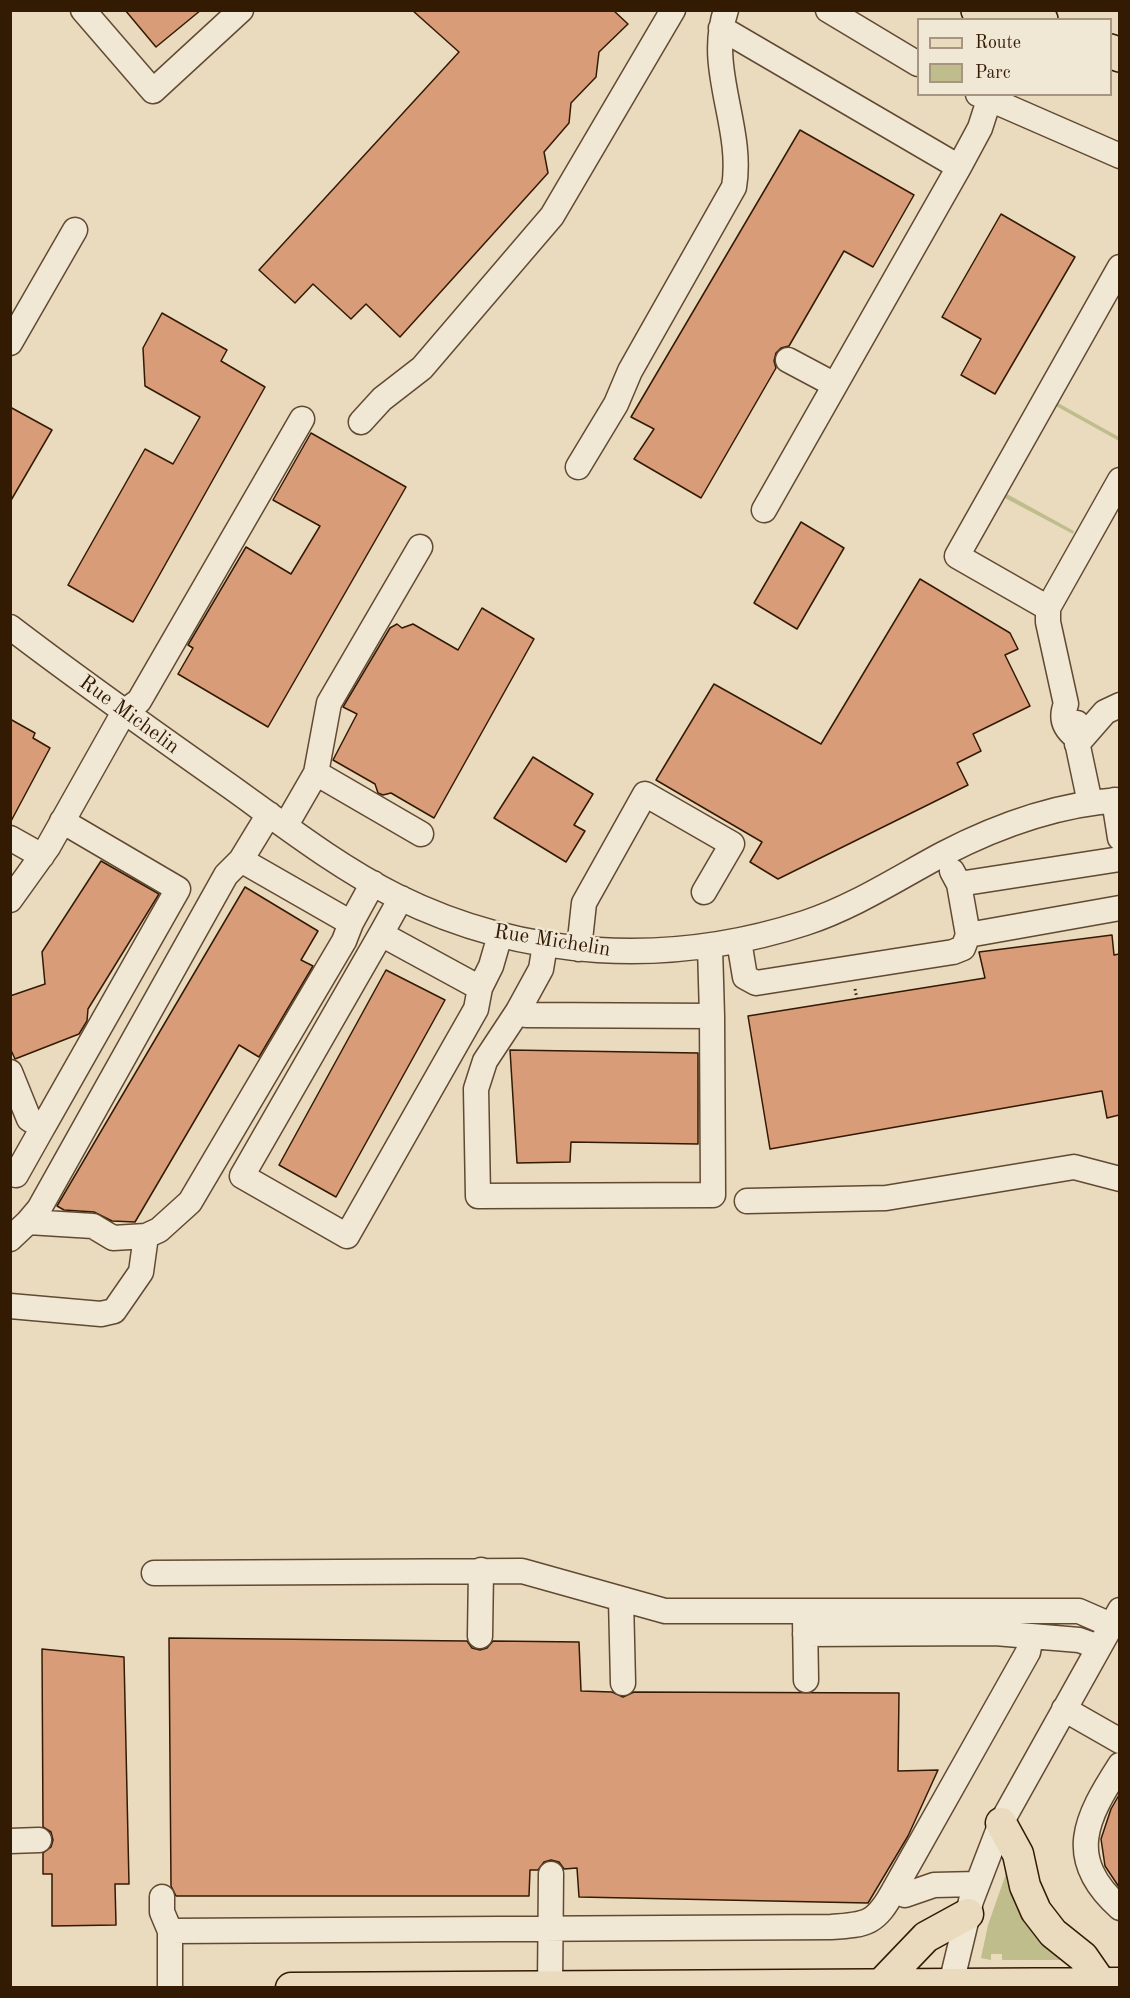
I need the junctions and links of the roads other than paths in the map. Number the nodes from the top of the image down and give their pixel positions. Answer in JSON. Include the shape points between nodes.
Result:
{"nodes":[{"id":1,"x":83,"y":10,"type":"edge"},
{"id":2,"x":241,"y":10,"type":"edge"},
{"id":3,"x":673,"y":10,"type":"edge"},
{"id":4,"x":828,"y":10,"type":"edge"},
{"id":5,"x":978,"y":10,"type":"edge"},
{"id":6,"x":1023,"y":10,"type":"edge"},
{"id":7,"x":994,"y":18,"type":"edge"},
{"id":8,"x":1037,"y":18,"type":"edge"},
{"id":9,"x":723,"y":19,"type":"edge"},
{"id":10,"x":917,"y":63,"type":"edge"},
{"id":11,"x":984,"y":97,"type":"edge"},
{"id":12,"x":1119,"y":156,"type":"edge"},
{"id":13,"x":959,"y":167,"type":"junction"},
{"id":14,"x":75,"y":230,"type":"dead end"},
{"id":15,"x":1119,"y":267,"type":"edge"},
{"id":16,"x":10,"y":343,"type":"edge"},
{"id":17,"x":788,"y":360,"type":"dead end"},
{"id":18,"x":835,"y":386,"type":"junction"},
{"id":19,"x":302,"y":419,"type":"dead end"},
{"id":20,"x":362,"y":422,"type":"dead end"},
{"id":21,"x":578,"y":467,"type":"dead end"},
{"id":22,"x":1119,"y":480,"type":"edge"},
{"id":23,"x":764,"y":510,"type":"dead end"},
{"id":24,"x":420,"y":547,"type":"dead end"},
{"id":25,"x":1048,"y":608,"type":"junction"},
{"id":26,"x":10,"y":627,"type":"edge"},
{"id":27,"x":1119,"y":705,"type":"edge"},
{"id":28,"x":124,"y":712,"type":"junction"},
{"id":29,"x":1076,"y":740,"type":"junction"},
{"id":30,"x":316,"y":773,"type":"junction"},
{"id":31,"x":1117,"y":800,"type":"edge"},
{"id":32,"x":1090,"y":803,"type":"junction"},
{"id":33,"x":277,"y":820,"type":"junction"},
{"id":34,"x":62,"y":821,"type":"junction"},
{"id":35,"x":421,"y":834,"type":"dead end"},
{"id":36,"x":10,"y":838,"type":"edge"},
{"id":37,"x":1119,"y":838,"type":"edge"},
{"id":38,"x":942,"y":855,"type":"junction"},
{"id":39,"x":42,"y":856,"type":"junction"},
{"id":40,"x":1119,"y":859,"type":"edge"},
{"id":41,"x":241,"y":860,"type":"junction"},
{"id":42,"x":373,"y":883,"type":"junction"},
{"id":43,"x":959,"y":884,"type":"junction"},
{"id":44,"x":704,"y":892,"type":"dead end"},
{"id":45,"x":401,"y":898,"type":"junction"},
{"id":46,"x":10,"y":900,"type":"edge"},
{"id":47,"x":1119,"y":908,"type":"edge"},
{"id":48,"x":351,"y":923,"type":"junction"},
{"id":49,"x":381,"y":934,"type":"junction"},
{"id":50,"x":500,"y":935,"type":"junction"},
{"id":51,"x":968,"y":935,"type":"junction"},
{"id":52,"x":739,"y":941,"type":"junction"},
{"id":53,"x":545,"y":945,"type":"junction"},
{"id":54,"x":710,"y":947,"type":"junction"},
{"id":55,"x":579,"y":949,"type":"junction"},
{"id":56,"x":480,"y":988,"type":"junction"},
{"id":57,"x":518,"y":1011,"type":"junction"},
{"id":58,"x":712,"y":1016,"type":"junction"},
{"id":59,"x":10,"y":1072,"type":"edge"},
{"id":60,"x":43,"y":1127,"type":"junction"},
{"id":61,"x":16,"y":1175,"type":"dead end"},
{"id":62,"x":1119,"y":1179,"type":"edge"},
{"id":63,"x":747,"y":1201,"type":"dead end"},
{"id":64,"x":28,"y":1222,"type":"junction"},
{"id":65,"x":146,"y":1236,"type":"junction"},
{"id":66,"x":10,"y":1239,"type":"edge"},
{"id":67,"x":10,"y":1306,"type":"edge"},
{"id":68,"x":481,"y":1570,"type":"junction"},
{"id":69,"x":154,"y":1572,"type":"dead end"},
{"id":70,"x":621,"y":1599,"type":"junction"},
{"id":71,"x":805,"y":1622,"type":"junction"},
{"id":72,"x":1111,"y":1632,"type":"edge"},
{"id":73,"x":480,"y":1636,"type":"dead end"},
{"id":74,"x":1031,"y":1637,"type":"junction"},
{"id":75,"x":806,"y":1680,"type":"dead end"},
{"id":76,"x":623,"y":1683,"type":"dead end"},
{"id":77,"x":1064,"y":1709,"type":"junction"},
{"id":78,"x":1119,"y":1741,"type":"edge"},
{"id":79,"x":1119,"y":1765,"type":"edge"},
{"id":80,"x":1001,"y":1823,"type":"junction"},
{"id":81,"x":39,"y":1840,"type":"dead end"},
{"id":82,"x":10,"y":1841,"type":"edge"},
{"id":83,"x":551,"y":1874,"type":"dead end"},
{"id":84,"x":977,"y":1884,"type":"junction"},
{"id":85,"x":894,"y":1890,"type":"junction"},
{"id":86,"x":162,"y":1897,"type":"dead end"},
{"id":87,"x":1119,"y":1908,"type":"edge"},
{"id":88,"x":968,"y":1914,"type":"junction"},
{"id":89,"x":550,"y":1929,"type":"junction"},
{"id":90,"x":170,"y":1931,"type":"junction"},
{"id":91,"x":1110,"y":1983,"type":"edge"},
{"id":92,"x":881,"y":1984,"type":"junction"},
{"id":93,"x":550,"y":1986,"type":"junction"},
{"id":94,"x":951,"y":1986,"type":"edge"},
{"id":95,"x":306,"y":1987,"type":"edge"},
{"id":96,"x":335,"y":1987,"type":"edge"},
{"id":97,"x":170,"y":1988,"type":"edge"},
{"id":98,"x":291,"y":1988,"type":"edge"}],
"edges":[{"from":1,"to":2,"type":"street","via":[[153,91]]},
{"from":3,"to":20,"type":"street","via":[[552,216],[422,368],[382,399]]},
{"from":4,"to":10,"type":"street"},
{"from":5,"to":7,"type":"highway"},
{"from":6,"to":8,"type":"highway"},
{"from":9,"to":13,"type":"street"},
{"from":9,"to":21,"type":"street","via":[[720,61],[737,155],[734,187]]},
{"from":11,"to":12,"type":"street"},
{"from":11,"to":13,"type":"street","via":[[980,128]]},
{"from":13,"to":18,"type":"street"},
{"from":14,"to":16,"type":"street"},
{"from":15,"to":25,"type":"street","via":[[957,556]]},
{"from":17,"to":18,"type":"street"},
{"from":18,"to":23,"type":"street"},
{"from":19,"to":28,"type":"street","via":[[139,701]]},
{"from":22,"to":25,"type":"street"},
{"from":24,"to":30,"type":"street","via":[[329,703]]},
{"from":25,"to":29,"type":"street","via":[[1066,704],[1074,711],[1079,729]]},
{"from":26,"to":28,"type":"street","name":"Rue Michelin"},
{"from":27,"to":29,"type":"street","via":[[1105,712],[1085,737]]},
{"from":28,"to":33,"type":"street","name":"Rue Michelin"},
{"from":28,"to":34,"type":"street"},
{"from":29,"to":32,"type":"street"},
{"from":30,"to":33,"type":"street"},
{"from":30,"to":35,"type":"street"},
{"from":31,"to":32,"type":"street","name":"Rue Michelin"},
{"from":31,"to":37,"type":"street"},
{"from":32,"to":38,"type":"street","name":"Rue Michelin","via":[[1007,824]]},
{"from":33,"to":41,"type":"street"},
{"from":33,"to":42,"type":"street","name":"Rue Michelin"},
{"from":34,"to":39,"type":"street"},
{"from":34,"to":60,"type":"street","via":[[178,889]]},
{"from":36,"to":39,"type":"street"},
{"from":38,"to":43,"type":"street"},
{"from":38,"to":52,"type":"street","name":"Rue Michelin","via":[[832,913]]},
{"from":39,"to":46,"type":"street"},
{"from":40,"to":43,"type":"street"},
{"from":41,"to":48,"type":"street"},
{"from":41,"to":64,"type":"street","via":[[226,875],[39,1209]]},
{"from":42,"to":45,"type":"street","name":"Rue Michelin"},
{"from":42,"to":48,"type":"street"},
{"from":43,"to":51,"type":"street"},
{"from":44,"to":55,"type":"street","via":[[732,844],[645,794],[584,903]]},
{"from":45,"to":49,"type":"street"},
{"from":45,"to":50,"type":"street","name":"Rue Michelin","via":[[437,915]]},
{"from":47,"to":51,"type":"street"},
{"from":48,"to":65,"type":"street","via":[[190,1202],[159,1230]]},
{"from":49,"to":56,"type":"street"},
{"from":49,"to":56,"type":"street","via":[[242,1176],[347,1236],[476,1009]]},
{"from":50,"to":53,"type":"street","name":"Rue Michelin"},
{"from":50,"to":56,"type":"street"},
{"from":51,"to":52,"type":"street","via":[[963,948],[953,952],[756,983],[745,977]]},
{"from":52,"to":54,"type":"street","name":"Rue Michelin"},
{"from":53,"to":55,"type":"street","name":"Rue Michelin"},
{"from":53,"to":57,"type":"street","via":[[541,969]]},
{"from":54,"to":55,"type":"street","name":"Rue Michelin","via":[[629,952]]},
{"from":54,"to":58,"type":"street"},
{"from":57,"to":58,"type":"street","via":[[532,1016]]},
{"from":57,"to":58,"type":"street","via":[[485,1061],[476,1089],[478,1196],[713,1195]]},
{"from":59,"to":60,"type":"street","via":[[29,1119]]},
{"from":60,"to":61,"type":"street"},
{"from":62,"to":63,"type":"street","via":[[1074,1167],[886,1198]]},
{"from":64,"to":65,"type":"street","via":[[93,1226],[113,1238]]},
{"from":64,"to":66,"type":"street"},
{"from":65,"to":67,"type":"street","via":[[141,1272],[114,1311],[101,1314]]},
{"from":68,"to":69,"type":"street"},
{"from":68,"to":70,"type":"street","via":[[522,1571]]},
{"from":68,"to":73,"type":"street"},
{"from":70,"to":71,"type":"street","via":[[665,1611]]},
{"from":70,"to":76,"type":"street"},
{"from":71,"to":72,"type":"street","via":[[1079,1611]]},
{"from":71,"to":74,"type":"street"},
{"from":71,"to":75,"type":"street"},
{"from":72,"to":74,"type":"street","via":[[1079,1640]]},
{"from":72,"to":77,"type":"street"},
{"from":74,"to":85,"type":"street","via":[[1028,1652]]},
{"from":77,"to":78,"type":"street"},
{"from":77,"to":80,"type":"street"},
{"from":79,"to":87,"type":"street","via":[[1093,1808],[1084,1846],[1093,1875]]},
{"from":80,"to":84,"type":"street"},
{"from":80,"to":91,"type":"main road","via":[[1018,1854],[1036,1911],[1053,1932]]},
{"from":81,"to":82,"type":"street"},
{"from":83,"to":89,"type":"street"},
{"from":84,"to":85,"type":"street","via":[[934,1885],[905,1895]]},
{"from":84,"to":88,"type":"street"},
{"from":85,"to":89,"type":"street","via":[[878,1916],[850,1926]]},
{"from":86,"to":90,"type":"street","via":[[162,1912]]},
{"from":88,"to":92,"type":"main road","via":[[926,1937]]},
{"from":88,"to":94,"type":"street"},
{"from":89,"to":90,"type":"street"},
{"from":89,"to":93,"type":"street"},
{"from":90,"to":97,"type":"street"},
{"from":91,"to":94,"type":"main road"},
{"from":92,"to":93,"type":"main road"},
{"from":92,"to":94,"type":"main road"},
{"from":93,"to":96,"type":"main road"},
{"from":95,"to":96,"type":"main road"},
{"from":95,"to":98,"type":"main road"}]}
